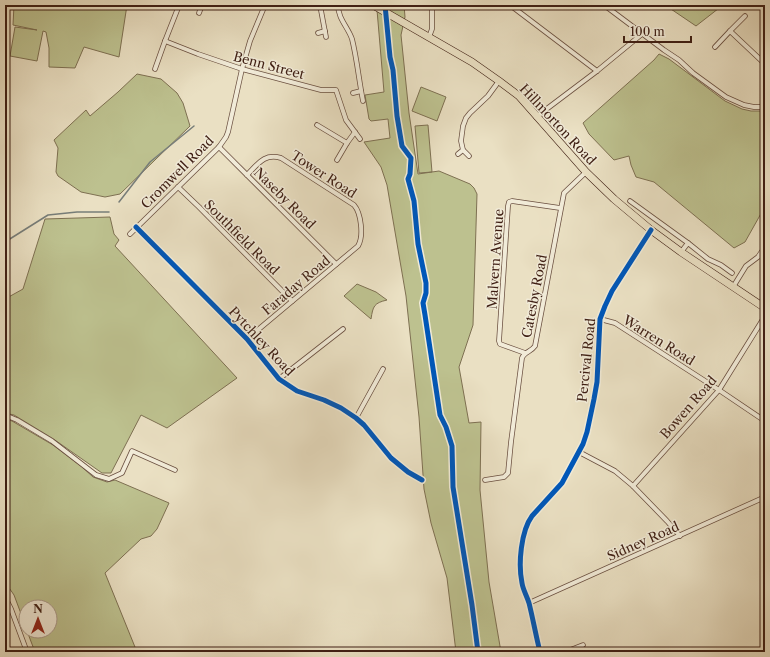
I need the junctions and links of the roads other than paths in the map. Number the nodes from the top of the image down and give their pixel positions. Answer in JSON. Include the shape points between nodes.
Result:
{"nodes":[{"id":1,"x":202,"y":5,"type":"edge"},
{"id":2,"x":265,"y":5,"type":"edge"},
{"id":3,"x":320,"y":5,"type":"edge"},
{"id":4,"x":338,"y":5,"type":"edge"},
{"id":5,"x":373,"y":5,"type":"edge"},
{"id":6,"x":432,"y":5,"type":"edge"},
{"id":7,"x":510,"y":5,"type":"edge"},
{"id":8,"x":604,"y":5,"type":"edge"},
{"id":9,"x":178,"y":8,"type":"dead end"},
{"id":10,"x":199,"y":13,"type":"dead end"},
{"id":11,"x":745,"y":16,"type":"dead end"},
{"id":12,"x":325,"y":31,"type":"junction"},
{"id":13,"x":730,"y":31,"type":"junction"},
{"id":14,"x":318,"y":33,"type":"dead end"},
{"id":15,"x":642,"y":34,"type":"junction"},
{"id":16,"x":326,"y":37,"type":"dead end"},
{"id":17,"x":429,"y":37,"type":"junction"},
{"id":18,"x":165,"y":41,"type":"junction"},
{"id":19,"x":715,"y":47,"type":"dead end"},
{"id":20,"x":765,"y":64,"type":"edge"},
{"id":21,"x":155,"y":69,"type":"dead end"},
{"id":22,"x":242,"y":69,"type":"junction"},
{"id":23,"x":598,"y":71,"type":"junction"},
{"id":24,"x":499,"y":81,"type":"junction"},
{"id":25,"x":359,"y":89,"type":"junction"},
{"id":26,"x":353,"y":93,"type":"dead end"},
{"id":27,"x":364,"y":101,"type":"dead end"},
{"id":28,"x":765,"y":107,"type":"edge"},
{"id":29,"x":536,"y":117,"type":"junction"},
{"id":30,"x":317,"y":125,"type":"dead end"},
{"id":31,"x":355,"y":132,"type":"junction"},
{"id":32,"x":360,"y":139,"type":"dead end"},
{"id":33,"x":347,"y":143,"type":"junction"},
{"id":34,"x":219,"y":147,"type":"junction"},
{"id":35,"x":463,"y":150,"type":"junction"},
{"id":36,"x":458,"y":154,"type":"dead end"},
{"id":37,"x":469,"y":156,"type":"dead end"},
{"id":38,"x":337,"y":160,"type":"dead end"},
{"id":39,"x":586,"y":172,"type":"junction"},
{"id":40,"x":247,"y":175,"type":"junction"},
{"id":41,"x":178,"y":187,"type":"junction"},
{"id":42,"x":630,"y":201,"type":"dead end"},
{"id":43,"x":560,"y":208,"type":"junction"},
{"id":44,"x":136,"y":227,"type":"junction"},
{"id":45,"x":651,"y":230,"type":"junction"},
{"id":46,"x":130,"y":234,"type":"dead end"},
{"id":47,"x":688,"y":243,"type":"junction"},
{"id":48,"x":358,"y":246,"type":"joint"},
{"id":49,"x":765,"y":247,"type":"edge"},
{"id":50,"x":681,"y":252,"type":"junction"},
{"id":51,"x":336,"y":264,"type":"junction"},
{"id":52,"x":732,"y":273,"type":"dead end"},
{"id":53,"x":733,"y":287,"type":"junction"},
{"id":54,"x":292,"y":301,"type":"junction"},
{"id":55,"x":765,"y":308,"type":"edge"},
{"id":56,"x":765,"y":316,"type":"edge"},
{"id":57,"x":600,"y":319,"type":"junction"},
{"id":58,"x":343,"y":329,"type":"dead end"},
{"id":59,"x":247,"y":339,"type":"junction"},
{"id":60,"x":526,"y":353,"type":"junction"},
{"id":61,"x":383,"y":369,"type":"dead end"},
{"id":62,"x":279,"y":379,"type":"junction"},
{"id":63,"x":719,"y":390,"type":"junction"},
{"id":64,"x":5,"y":415,"type":"edge"},
{"id":65,"x":356,"y":418,"type":"junction"},
{"id":66,"x":765,"y":421,"type":"edge"},
{"id":67,"x":579,"y":452,"type":"junction"},
{"id":68,"x":174,"y":470,"type":"dead end"},
{"id":69,"x":422,"y":480,"type":"dead end"},
{"id":70,"x":485,"y":480,"type":"dead end"},
{"id":71,"x":633,"y":486,"type":"junction"},
{"id":72,"x":765,"y":497,"type":"edge"},
{"id":73,"x":680,"y":536,"type":"junction"},
{"id":74,"x":5,"y":597,"type":"edge"},
{"id":75,"x":529,"y":603,"type":"junction"},
{"id":76,"x":583,"y":645,"type":"dead end"},
{"id":77,"x":27,"y":652,"type":"edge"},
{"id":78,"x":540,"y":652,"type":"edge"},
{"id":79,"x":565,"y":652,"type":"edge"}],
"edges":[{"from":1,"to":10,"type":"street"},
{"from":2,"to":22,"type":"street","name":"Cromwell Road"},
{"from":3,"to":12,"type":"street"},
{"from":4,"to":25,"type":"street","via":[[340,17],[351,38]]},
{"from":5,"to":17,"type":"highway","name":"Hillmorton Road"},
{"from":6,"to":17,"type":"street","via":[[432,29]]},
{"from":7,"to":23,"type":"street"},
{"from":8,"to":15,"type":"street"},
{"from":9,"to":18,"type":"street"},
{"from":11,"to":13,"type":"street"},
{"from":12,"to":14,"type":"street"},
{"from":12,"to":16,"type":"street"},
{"from":13,"to":19,"type":"street"},
{"from":13,"to":20,"type":"street"},
{"from":15,"to":23,"type":"street"},
{"from":15,"to":28,"type":"street","via":[[726,97],[744,105]]},
{"from":17,"to":24,"type":"highway","name":"Hillmorton Road"},
{"from":18,"to":21,"type":"street"},
{"from":18,"to":22,"type":"street","name":"Benn Street"},
{"from":22,"to":31,"type":"street","name":"Benn Street","via":[[321,90],[336,90],[346,120]]},
{"from":22,"to":34,"type":"street","name":"Cromwell Road","via":[[228,132]]},
{"from":23,"to":29,"type":"street"},
{"from":24,"to":29,"type":"highway","name":"Hillmorton Road","via":[[519,96]]},
{"from":24,"to":35,"type":"street","via":[[466,118],[461,141]]},
{"from":25,"to":26,"type":"street"},
{"from":25,"to":27,"type":"street"},
{"from":29,"to":39,"type":"highway","name":"Hillmorton Road"},
{"from":30,"to":33,"type":"street"},
{"from":31,"to":32,"type":"street"},
{"from":31,"to":33,"type":"street"},
{"from":33,"to":38,"type":"street"},
{"from":34,"to":40,"type":"street","name":"Naseby Road"},
{"from":34,"to":41,"type":"street","name":"Cromwell Road"},
{"from":35,"to":36,"type":"street"},
{"from":35,"to":37,"type":"street"},
{"from":39,"to":43,"type":"street","name":"Catesby Road","via":[[564,193]]},
{"from":39,"to":45,"type":"highway","name":"Hillmorton Road"},
{"from":40,"to":48,"type":"street","name":"Tower Road","via":[[262,159],[270,156],[281,158],[354,205],[358,212],[361,237]]},
{"from":40,"to":51,"type":"street","name":"Naseby Road"},
{"from":41,"to":44,"type":"street","name":"Cromwell Road"},
{"from":41,"to":54,"type":"street","name":"Southfield Road"},
{"from":42,"to":47,"type":"street"},
{"from":43,"to":60,"type":"street","name":"Catesby Road","via":[[535,346]]},
{"from":43,"to":60,"type":"street","name":"Malvern Avenue","via":[[509,202],[499,341],[500,344]]},
{"from":44,"to":46,"type":"street","name":"Cromwell Road"},
{"from":44,"to":59,"type":"street","name":"Pytchley Road"},
{"from":45,"to":50,"type":"highway","name":"Hillmorton Road"},
{"from":45,"to":57,"type":"street","name":"Percival Road","via":[[612,291]]},
{"from":47,"to":50,"type":"street"},
{"from":47,"to":52,"type":"street"},
{"from":48,"to":51,"type":"street","name":"Faraday Road"},
{"from":49,"to":53,"type":"street","via":[[758,257],[746,266]]},
{"from":50,"to":53,"type":"highway","name":"Hillmorton Road"},
{"from":51,"to":54,"type":"street","name":"Faraday Road"},
{"from":53,"to":55,"type":"highway","name":"Hillmorton Road"},
{"from":54,"to":59,"type":"street","name":"Faraday Road"},
{"from":56,"to":63,"type":"street","name":"Bowen Road"},
{"from":57,"to":63,"type":"street","name":"Warren Road","via":[[615,323]]},
{"from":57,"to":67,"type":"street","name":"Percival Road","via":[[598,373],[594,399],[587,432]]},
{"from":58,"to":62,"type":"street"},
{"from":59,"to":62,"type":"street","name":"Pytchley Road"},
{"from":60,"to":70,"type":"street","name":"Catesby Road","via":[[521,362],[508,473],[504,477]]},
{"from":61,"to":65,"type":"street"},
{"from":62,"to":65,"type":"street","name":"Pytchley Road","via":[[297,392],[324,400]]},
{"from":63,"to":66,"type":"street","name":"Warren Road"},
{"from":63,"to":71,"type":"street","name":"Bowen Road"},
{"from":64,"to":68,"type":"street","via":[[52,441],[96,475],[109,479],[122,473],[132,451]]},
{"from":65,"to":69,"type":"street","name":"Pytchley Road","via":[[391,458]]},
{"from":67,"to":71,"type":"street","via":[[615,471]]},
{"from":67,"to":75,"type":"street","name":"Percival Road","via":[[562,483],[532,516],[524,533],[521,575]]},
{"from":71,"to":73,"type":"street"},
{"from":72,"to":73,"type":"street","name":"Sidney Road"},
{"from":73,"to":75,"type":"street","name":"Sidney Road"},
{"from":74,"to":77,"type":"street"},
{"from":75,"to":78,"type":"street","name":"Percival Road"},
{"from":76,"to":79,"type":"street"}]}
